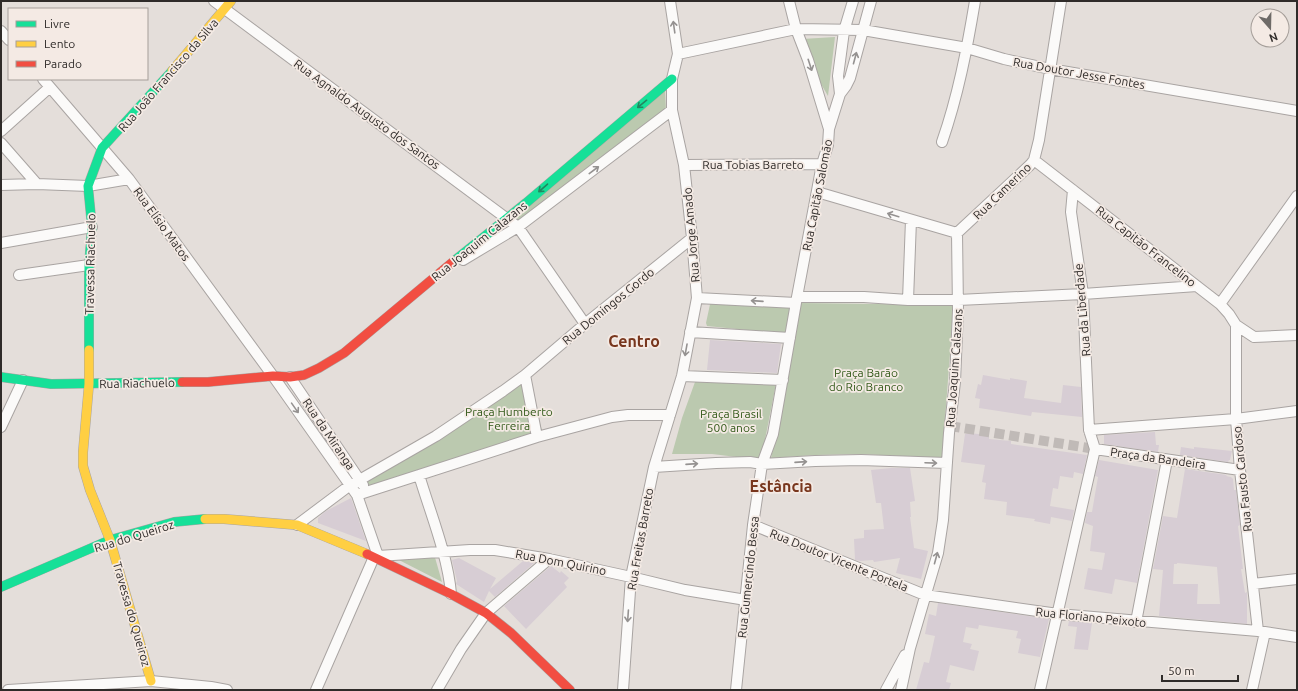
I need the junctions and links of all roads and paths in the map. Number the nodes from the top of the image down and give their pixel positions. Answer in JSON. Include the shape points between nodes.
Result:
{"nodes":[{"id":1,"x":214,"y":1,"type":"edge"},
{"id":2,"x":670,"y":1,"type":"edge"},
{"id":3,"x":789,"y":1,"type":"edge"},
{"id":4,"x":853,"y":1,"type":"edge"},
{"id":5,"x":871,"y":1,"type":"edge"},
{"id":6,"x":975,"y":1,"type":"edge"},
{"id":7,"x":1061,"y":1,"type":"edge"},
{"id":8,"x":228,"y":5,"type":"edge"},
{"id":9,"x":796,"y":29,"type":"junction"},
{"id":10,"x":863,"y":30,"type":"junction"},
{"id":11,"x":1,"y":31,"type":"edge"},
{"id":12,"x":844,"y":31,"type":"junction"},
{"id":13,"x":8,"y":39,"type":"edge"},
{"id":14,"x":967,"y":48,"type":"junction"},
{"id":15,"x":678,"y":54,"type":"junction"},
{"id":16,"x":1050,"y":69,"type":"junction"},
{"id":17,"x":672,"y":79,"type":"junction"},
{"id":18,"x":46,"y":83,"type":"edge"},
{"id":19,"x":840,"y":94,"type":"junction"},
{"id":20,"x":672,"y":110,"type":"junction"},
{"id":21,"x":1297,"y":111,"type":"edge"},
{"id":22,"x":829,"y":129,"type":"junction"},
{"id":23,"x":1,"y":131,"type":"edge"},
{"id":24,"x":942,"y":142,"type":"dead end"},
{"id":25,"x":1,"y":143,"type":"edge"},
{"id":26,"x":102,"y":148,"type":"junction"},
{"id":27,"x":1034,"y":160,"type":"junction"},
{"id":28,"x":684,"y":164,"type":"junction"},
{"id":29,"x":822,"y":164,"type":"junction"},
{"id":30,"x":129,"y":179,"type":"junction"},
{"id":31,"x":37,"y":184,"type":"junction"},
{"id":32,"x":1,"y":185,"type":"edge"},
{"id":33,"x":88,"y":186,"type":"junction"},
{"id":34,"x":1073,"y":190,"type":"junction"},
{"id":35,"x":817,"y":192,"type":"junction"},
{"id":36,"x":1297,"y":196,"type":"edge"},
{"id":37,"x":508,"y":218,"type":"junction"},
{"id":38,"x":911,"y":220,"type":"junction"},
{"id":39,"x":92,"y":227,"type":"junction"},
{"id":40,"x":518,"y":227,"type":"junction"},
{"id":41,"x":957,"y":233,"type":"junction"},
{"id":42,"x":692,"y":238,"type":"junction"},
{"id":43,"x":1,"y":243,"type":"edge"},
{"id":44,"x":89,"y":265,"type":"junction"},
{"id":45,"x":442,"y":272,"type":"junction"},
{"id":46,"x":19,"y":275,"type":"dead end"},
{"id":47,"x":1197,"y":286,"type":"junction"},
{"id":48,"x":1083,"y":294,"type":"junction"},
{"id":49,"x":697,"y":298,"type":"junction"},
{"id":50,"x":796,"y":300,"type":"junction"},
{"id":51,"x":908,"y":300,"type":"junction"},
{"id":52,"x":958,"y":300,"type":"junction"},
{"id":53,"x":1220,"y":304,"type":"junction"},
{"id":54,"x":585,"y":324,"type":"junction"},
{"id":55,"x":1236,"y":325,"type":"junction"},
{"id":56,"x":690,"y":332,"type":"junction"},
{"id":57,"x":1297,"y":335,"type":"edge"},
{"id":58,"x":790,"y":338,"type":"junction"},
{"id":59,"x":525,"y":375,"type":"junction"},
{"id":60,"x":273,"y":376,"type":"junction"},
{"id":61,"x":682,"y":376,"type":"junction"},
{"id":62,"x":1,"y":377,"type":"edge"},
{"id":63,"x":290,"y":377,"type":"junction"},
{"id":64,"x":23,"y":380,"type":"junction"},
{"id":65,"x":783,"y":380,"type":"junction"},
{"id":66,"x":89,"y":384,"type":"junction"},
{"id":67,"x":1297,"y":412,"type":"edge"},
{"id":68,"x":670,"y":415,"type":"junction"},
{"id":69,"x":1236,"y":419,"type":"junction"},
{"id":70,"x":1,"y":426,"type":"edge"},
{"id":71,"x":1089,"y":430,"type":"junction"},
{"id":72,"x":537,"y":437,"type":"junction"},
{"id":73,"x":1095,"y":449,"type":"junction"},
{"id":74,"x":1167,"y":460,"type":"junction"},
{"id":75,"x":947,"y":463,"type":"junction"},
{"id":76,"x":762,"y":464,"type":"junction"},
{"id":77,"x":654,"y":467,"type":"junction"},
{"id":78,"x":1240,"y":470,"type":"junction"},
{"id":79,"x":419,"y":475,"type":"junction"},
{"id":80,"x":359,"y":479,"type":"junction"},
{"id":81,"x":349,"y":486,"type":"junction"},
{"id":82,"x":367,"y":492,"type":"junction"},
{"id":83,"x":356,"y":495,"type":"junction"},
{"id":84,"x":297,"y":525,"type":"junction"},
{"id":85,"x":753,"y":525,"type":"junction"},
{"id":86,"x":110,"y":540,"type":"junction"},
{"id":87,"x":442,"y":551,"type":"junction"},
{"id":88,"x":376,"y":557,"type":"junction"},
{"id":89,"x":549,"y":559,"type":"junction"},
{"id":90,"x":631,"y":577,"type":"junction"},
{"id":91,"x":1297,"y":579,"type":"edge"},
{"id":92,"x":1253,"y":584,"type":"junction"},
{"id":93,"x":1,"y":587,"type":"edge"},
{"id":94,"x":451,"y":594,"type":"junction"},
{"id":95,"x":925,"y":595,"type":"junction"},
{"id":96,"x":746,"y":600,"type":"junction"},
{"id":97,"x":486,"y":613,"type":"junction"},
{"id":98,"x":1058,"y":614,"type":"junction"},
{"id":99,"x":1136,"y":622,"type":"junction"},
{"id":100,"x":1262,"y":632,"type":"junction"},
{"id":101,"x":1297,"y":637,"type":"edge"},
{"id":102,"x":910,"y":648,"type":"junction"},
{"id":103,"x":151,"y":681,"type":"junction"},
{"id":104,"x":179,"y":687,"type":"edge"},
{"id":105,"x":12,"y":690,"type":"edge"},
{"id":106,"x":227,"y":690,"type":"edge"},
{"id":107,"x":316,"y":690,"type":"edge"},
{"id":108,"x":437,"y":690,"type":"edge"},
{"id":109,"x":570,"y":690,"type":"edge"},
{"id":110,"x":623,"y":690,"type":"edge"},
{"id":111,"x":736,"y":690,"type":"edge"},
{"id":112,"x":886,"y":690,"type":"edge"},
{"id":113,"x":901,"y":690,"type":"edge"},
{"id":114,"x":1040,"y":690,"type":"edge"},
{"id":115,"x":1252,"y":690,"type":"edge"}],
"edges":[{"from":1,"to":8,"type":"street","name":"Rua Agnaldo Augusto dos Santos"},
{"from":15,"to":2,"type":"street","one_way":true},
{"from":3,"to":9,"type":"street"},
{"from":4,"to":12,"type":"street","name":"Rua Capitão Salomão"},
{"from":5,"to":10,"type":"street","name":"Rua Capitão Salomão"},
{"from":6,"to":14,"type":"street"},
{"from":7,"to":16,"type":"street","name":"Rua Camerino"},
{"from":8,"to":26,"type":"street","name":"Rua João Francisco da Silva","via":[[135,114]]},
{"from":8,"to":37,"type":"street","name":"Rua Agnaldo Augusto dos Santos"},
{"from":9,"to":12,"type":"street","name":"Rua Doutor Jesse Fontes"},
{"from":9,"to":15,"type":"street","name":"Rua Doutor Jesse Fontes"},
{"from":9,"to":22,"type":"street","one_way":true},
{"from":10,"to":12,"type":"street","name":"Rua Doutor Jesse Fontes"},
{"from":10,"to":14,"type":"street","name":"Rua Doutor Jesse Fontes"},
{"from":19,"to":10,"type":"street","name":"Rua Capitão Salomão","one_way":true,"via":[[850,78]]},
{"from":11,"to":13,"type":"street"},
{"from":12,"to":19,"type":"street","name":"Rua Capitão Salomão","via":[[838,76]]},
{"from":14,"to":16,"type":"street","name":"Rua Doutor Jesse Fontes"},
{"from":14,"to":24,"type":"street","via":[[953,110]]},
{"from":15,"to":17,"type":"street","name":"Rua Jorge Amado"},
{"from":16,"to":21,"type":"street","name":"Rua Doutor Jesse Fontes"},
{"from":16,"to":27,"type":"street","name":"Rua Camerino"},
{"from":17,"to":20,"type":"street","name":"Rua Jorge Amado"},
{"from":17,"to":37,"type":"street","name":"Rua Joaquim Calazans","one_way":true},
{"from":18,"to":23,"type":"street"},
{"from":18,"to":26,"type":"street","name":"Rua Elísio Matos"},
{"from":19,"to":22,"type":"street","name":"Rua Capitão Salomão"},
{"from":20,"to":28,"type":"street","name":"Rua Jorge Amado"},
{"from":40,"to":20,"type":"street","one_way":true},
{"from":22,"to":29,"type":"street","name":"Rua Capitão Salomão","via":[[828,145]]},
{"from":25,"to":31,"type":"street"},
{"from":26,"to":30,"type":"street","name":"Rua Elísio Matos"},
{"from":26,"to":33,"type":"street","name":"Travessa Riachuelo"},
{"from":27,"to":34,"type":"street","name":"Rua Capitão Francelino"},
{"from":27,"to":41,"type":"street","name":"Rua Camerino"},
{"from":28,"to":29,"type":"street","name":"Rua Tobias Barreto"},
{"from":28,"to":42,"type":"street","name":"Rua Jorge Amado"},
{"from":29,"to":35,"type":"street","name":"Rua Capitão Salomão"},
{"from":30,"to":33,"type":"street"},
{"from":30,"to":60,"type":"street","name":"Rua Elísio Matos"},
{"from":31,"to":32,"type":"street"},
{"from":31,"to":33,"type":"street"},
{"from":33,"to":39,"type":"street","name":"Travessa Riachuelo"},
{"from":34,"to":47,"type":"street","name":"Rua Capitão Francelino"},
{"from":34,"to":48,"type":"street","name":"Rua da Liberdade","via":[[1071,212]]},
{"from":38,"to":35,"type":"street","one_way":true},
{"from":35,"to":50,"type":"street","name":"Rua Capitão Salomão"},
{"from":36,"to":53,"type":"street"},
{"from":37,"to":40,"type":"street","name":"Rua Agnaldo Augusto dos Santos"},
{"from":37,"to":45,"type":"street","name":"Rua Joaquim Calazans"},
{"from":38,"to":41,"type":"street"},
{"from":38,"to":51,"type":"street"},
{"from":39,"to":43,"type":"street"},
{"from":39,"to":44,"type":"street","name":"Travessa Riachuelo"},
{"from":40,"to":45,"type":"street"},
{"from":40,"to":54,"type":"street","name":"Rua Agnaldo Augusto dos Santos"},
{"from":41,"to":52,"type":"street"},
{"from":42,"to":49,"type":"street","name":"Rua Jorge Amado"},
{"from":42,"to":54,"type":"street","name":"Rua Domingos Gordo"},
{"from":44,"to":46,"type":"street"},
{"from":44,"to":66,"type":"street","name":"Travessa Riachuelo"},
{"from":45,"to":63,"type":"street","name":"Rua Joaquim Calazans","via":[[344,353],[304,375]]},
{"from":47,"to":48,"type":"street"},
{"from":47,"to":53,"type":"street","name":"Rua Capitão Francelino"},
{"from":48,"to":52,"type":"street"},
{"from":48,"to":71,"type":"street","name":"Rua da Liberdade"},
{"from":50,"to":49,"type":"street","name":"Rua Joaquim Calazans","one_way":true},
{"from":49,"to":56,"type":"street","name":"Rua Jorge Amado"},
{"from":50,"to":51,"type":"street","name":"Rua Joaquim Calazans","via":[[864,297]]},
{"from":50,"to":58,"type":"street"},
{"from":51,"to":52,"type":"street","name":"Rua Joaquim Calazans"},
{"from":52,"to":75,"type":"street","name":"Rua Joaquim Calazans","via":[[955,382]]},
{"from":53,"to":55,"type":"street","name":"Rua Capitão Francelino"},
{"from":54,"to":59,"type":"street","name":"Rua Domingos Gordo"},
{"from":55,"to":57,"type":"street","name":"Rua Capitão Francelino","via":[[1254,337]]},
{"from":55,"to":69,"type":"street","name":"Rua Fausto Cardoso"},
{"from":56,"to":58,"type":"street"},
{"from":56,"to":61,"type":"street","name":"Rua Jorge Amado","one_way":true},
{"from":58,"to":65,"type":"street"},
{"from":59,"to":72,"type":"street"},
{"from":59,"to":80,"type":"street","via":[[436,436]]},
{"from":60,"to":63,"type":"street","name":"Rua Joaquim Calazans"},
{"from":60,"to":66,"type":"street","name":"Rua Riachuelo","via":[[208,382]]},
{"from":60,"to":81,"type":"street","name":"Rua da Miranga","one_way":true},
{"from":61,"to":65,"type":"street"},
{"from":61,"to":68,"type":"street","name":"Rua Jorge Amado"},
{"from":62,"to":64,"type":"street","name":"Rua Riachuelo"},
{"from":63,"to":80,"type":"street","name":"Rua da Miranga"},
{"from":64,"to":66,"type":"street","name":"Rua Riachuelo","via":[[51,384]]},
{"from":64,"to":70,"type":"street"},
{"from":65,"to":76,"type":"street","via":[[773,434]]},
{"from":66,"to":86,"type":"street","name":"Travessa do Queiroz","via":[[83,466]]},
{"from":67,"to":69,"type":"street"},
{"from":68,"to":72,"type":"street","via":[[612,417]]},
{"from":68,"to":77,"type":"street","name":"Rua Freitas Barreto"},
{"from":69,"to":71,"type":"street"},
{"from":69,"to":78,"type":"street","name":"Rua Fausto Cardoso"},
{"from":71,"to":73,"type":"street","name":"Praça da Bandeira"},
{"from":72,"to":79,"type":"street"},
{"from":73,"to":74,"type":"street","name":"Praça da Bandeira"},
{"from":73,"to":98,"type":"street"},
{"from":74,"to":78,"type":"street","name":"Praça da Bandeira"},
{"from":74,"to":99,"type":"street"},
{"from":76,"to":75,"type":"street","one_way":true,"via":[[861,460]]},
{"from":95,"to":75,"type":"street","name":"Rua Joaquim Calazans","one_way":true,"via":[[938,552]]},
{"from":77,"to":76,"type":"street","one_way":true,"via":[[716,462]]},
{"from":76,"to":85,"type":"street","name":"Rua Gumercindo Bessa"},
{"from":77,"to":90,"type":"street","name":"Rua Freitas Barreto"},
{"from":78,"to":92,"type":"street","name":"Rua Fausto Cardoso"},
{"from":79,"to":82,"type":"street"},
{"from":79,"to":87,"type":"street"},
{"from":80,"to":81,"type":"street"},
{"from":80,"to":82,"type":"street","name":"Rua da Miranga"},
{"from":81,"to":83,"type":"street","name":"Rua da Miranga"},
{"from":81,"to":84,"type":"street"},
{"from":82,"to":83,"type":"street"},
{"from":83,"to":88,"type":"street","name":"Rua da Miranga"},
{"from":84,"to":86,"type":"street","name":"Rua do Queiroz","via":[[224,519],[174,522]]},
{"from":84,"to":88,"type":"street","name":"Rua do Queiroz"},
{"from":85,"to":95,"type":"street","name":"Rua Doutor Vicente Portela"},
{"from":85,"to":96,"type":"street","name":"Rua Gumercindo Bessa"},
{"from":86,"to":93,"type":"street","name":"Rua do Queiroz"},
{"from":86,"to":103,"type":"street","name":"Travessa do Queiroz"},
{"from":87,"to":88,"type":"street","name":"Rua Dom Quirino"},
{"from":87,"to":89,"type":"street","name":"Rua Dom Quirino","via":[[495,550]]},
{"from":87,"to":94,"type":"street"},
{"from":88,"to":94,"type":"street","name":"Rua do Queiroz"},
{"from":88,"to":107,"type":"street"},
{"from":89,"to":90,"type":"street","name":"Rua Dom Quirino"},
{"from":89,"to":97,"type":"street"},
{"from":90,"to":96,"type":"street","name":"Rua Dom Quirino","via":[[685,590]]},
{"from":90,"to":110,"type":"street","name":"Rua Freitas Barreto","one_way":true},
{"from":91,"to":92,"type":"street"},
{"from":92,"to":100,"type":"street","name":"Rua Fausto Cardoso"},
{"from":94,"to":97,"type":"street","name":"Rua do Queiroz"},
{"from":95,"to":98,"type":"street","name":"Rua Floriano Peixoto"},
{"from":95,"to":102,"type":"street","name":"Rua Joaquim Calazans"},
{"from":96,"to":111,"type":"street","name":"Rua Gumercindo Bessa"},
{"from":97,"to":108,"type":"street"},
{"from":97,"to":109,"type":"street","name":"Rua do Queiroz","via":[[511,633]]},
{"from":98,"to":99,"type":"street","name":"Rua Floriano Peixoto"},
{"from":98,"to":114,"type":"street"},
{"from":99,"to":100,"type":"street","name":"Rua Floriano Peixoto"},
{"from":100,"to":101,"type":"street","name":"Rua Floriano Peixoto"},
{"from":100,"to":115,"type":"street","name":"Rua Fausto Cardoso"},
{"from":102,"to":112,"type":"street"},
{"from":102,"to":113,"type":"street"},
{"from":103,"to":104,"type":"street"},
{"from":103,"to":105,"type":"street"},
{"from":104,"to":106,"type":"street"}]}
